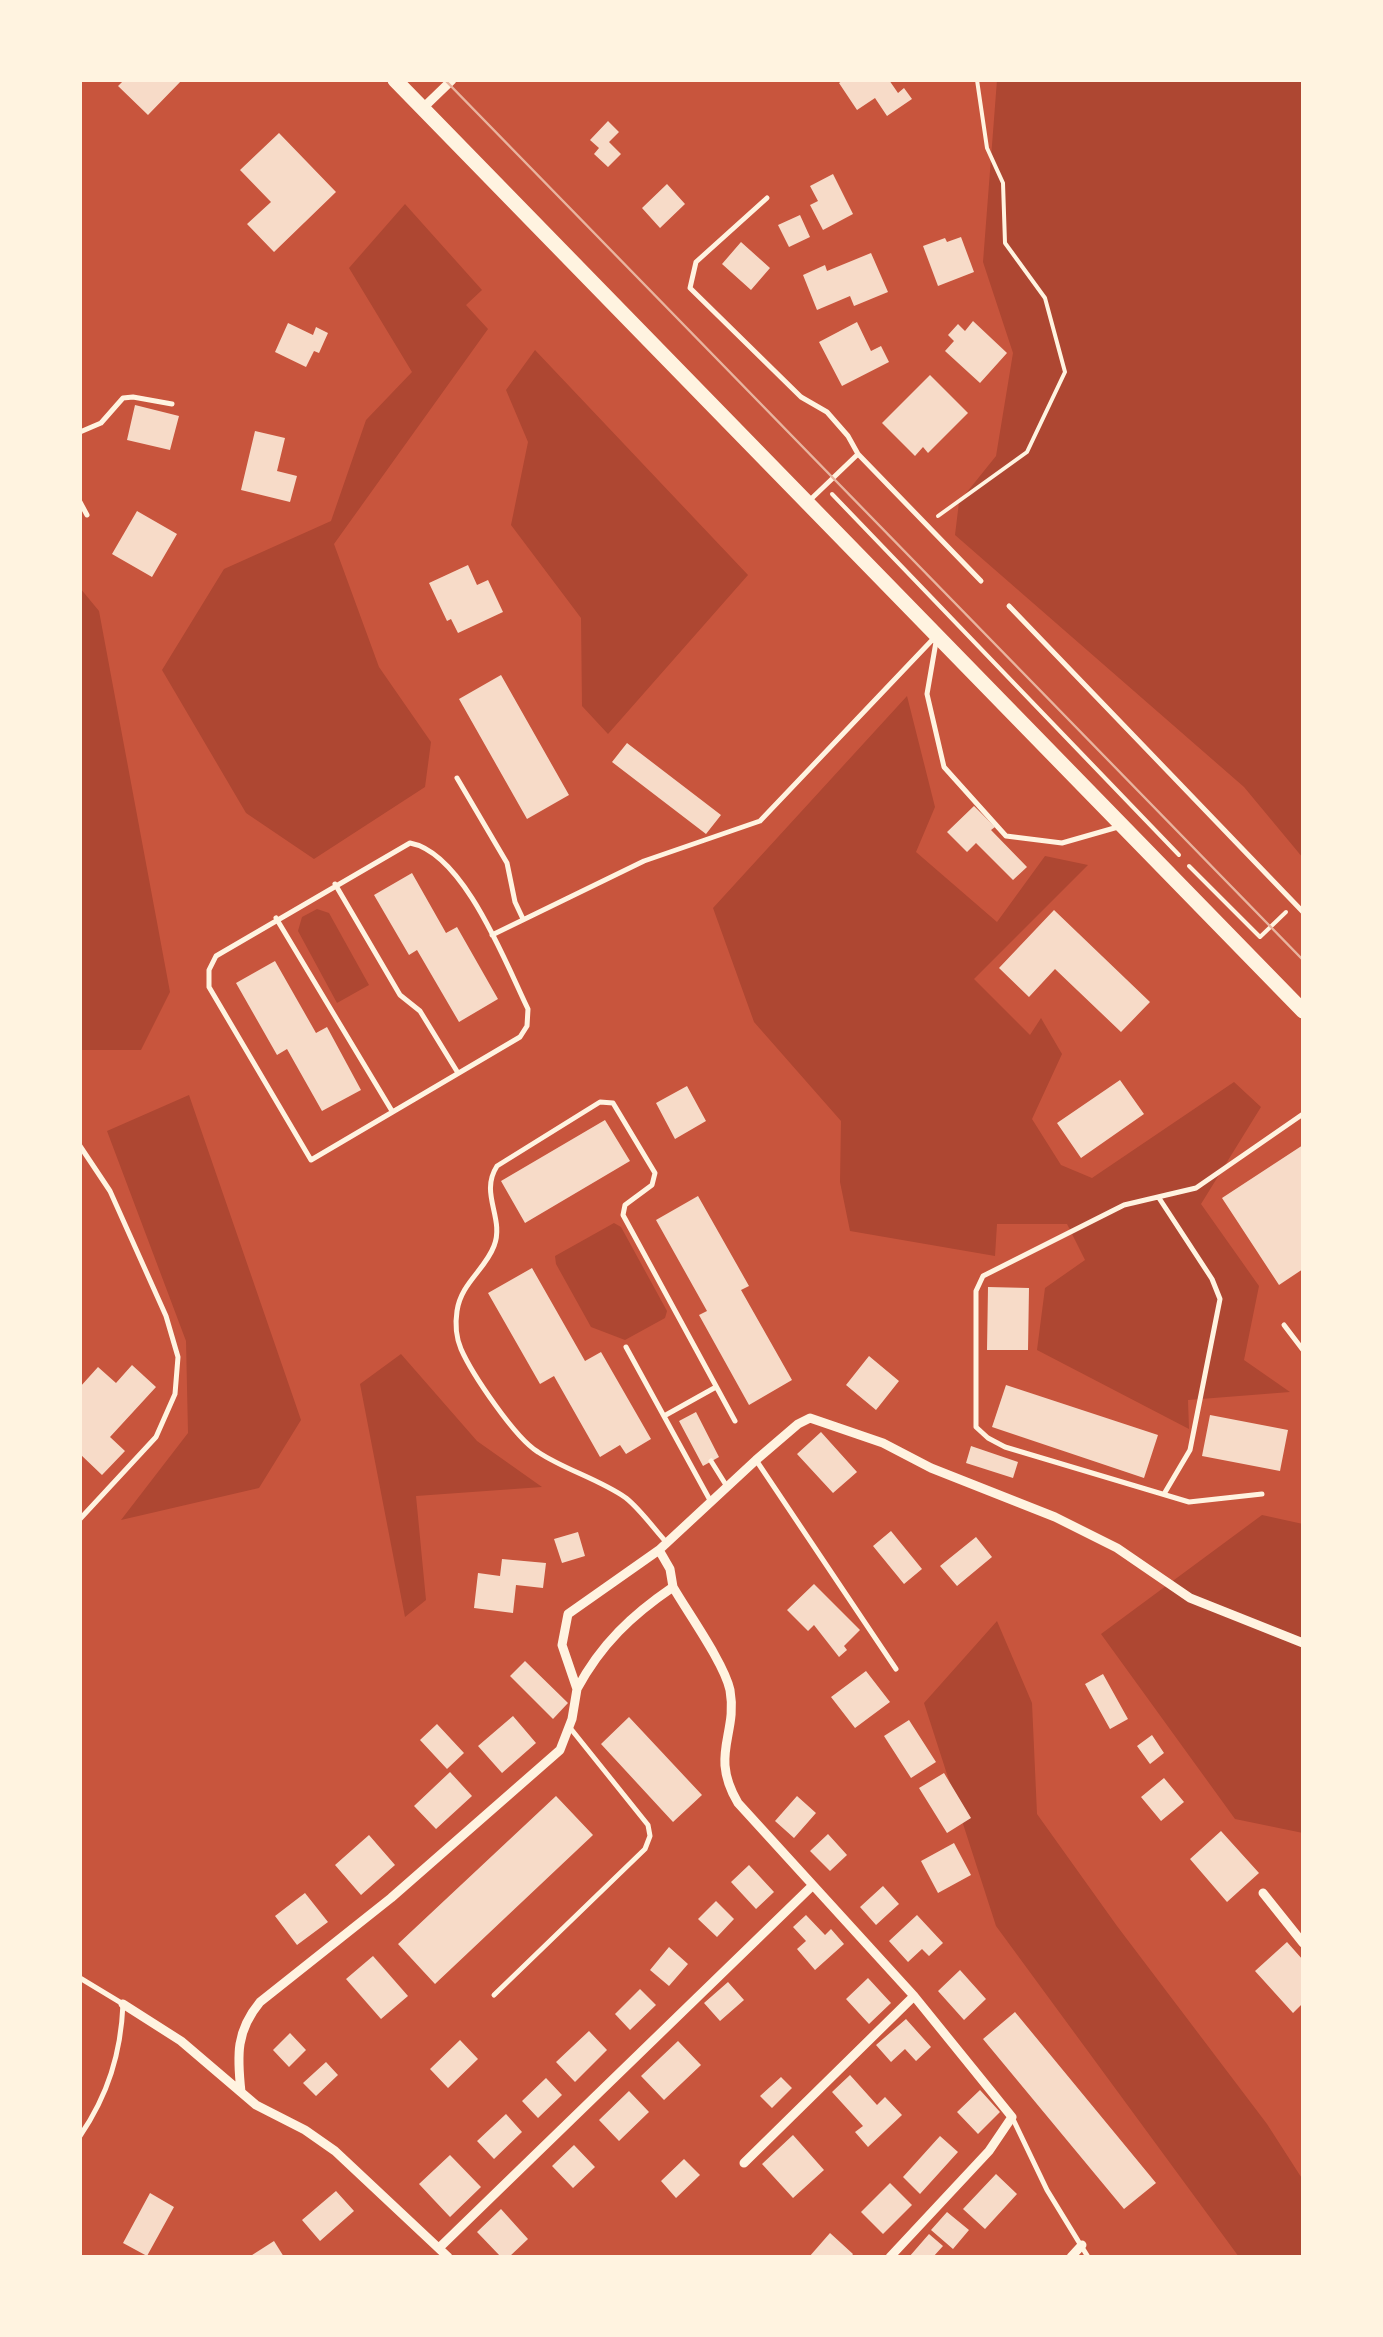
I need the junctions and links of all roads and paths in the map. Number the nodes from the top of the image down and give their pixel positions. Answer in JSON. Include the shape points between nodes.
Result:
{"nodes":[{"id":1,"x":395,"y":80,"type":"edge"},
{"id":2,"x":452,"y":80,"type":"edge"},
{"id":3,"x":977,"y":80,"type":"edge"},
{"id":4,"x":423,"y":108,"type":"junction"},
{"id":5,"x":767,"y":198,"type":"dead end"},
{"id":6,"x":172,"y":404,"type":"dead end"},
{"id":7,"x":80,"y":432,"type":"edge"},
{"id":8,"x":858,"y":454,"type":"junction"},
{"id":9,"x":825,"y":486,"type":"junction"},
{"id":10,"x":80,"y":502,"type":"edge"},
{"id":11,"x":808,"y":502,"type":"junction"},
{"id":12,"x":87,"y":515,"type":"dead end"},
{"id":13,"x":927,"y":525,"type":"junction"},
{"id":14,"x":982,"y":581,"type":"dead end"},
{"id":15,"x":1010,"y":606,"type":"dead end"},
{"id":16,"x":937,"y":634,"type":"junction"},
{"id":17,"x":457,"y":778,"type":"dead end"},
{"id":18,"x":1120,"y":827,"type":"junction"},
{"id":19,"x":335,"y":884,"type":"junction"},
{"id":20,"x":1303,"y":912,"type":"edge"},
{"id":21,"x":276,"y":918,"type":"junction"},
{"id":22,"x":523,"y":919,"type":"junction"},
{"id":23,"x":1295,"y":920,"type":"dead end"},
{"id":24,"x":492,"y":935,"type":"junction"},
{"id":25,"x":1303,"y":1011,"type":"edge"},
{"id":26,"x":459,"y":1074,"type":"junction"},
{"id":27,"x":392,"y":1111,"type":"junction"},
{"id":28,"x":1303,"y":1114,"type":"edge"},
{"id":29,"x":80,"y":1146,"type":"edge"},
{"id":30,"x":1159,"y":1198,"type":"junction"},
{"id":31,"x":1284,"y":1325,"type":"dead end"},
{"id":32,"x":626,"y":1347,"type":"dead end"},
{"id":33,"x":1303,"y":1350,"type":"edge"},
{"id":34,"x":716,"y":1387,"type":"junction"},
{"id":35,"x":664,"y":1416,"type":"junction"},
{"id":36,"x":735,"y":1421,"type":"dead end"},
{"id":37,"x":756,"y":1460,"type":"junction"},
{"id":38,"x":711,"y":1461,"type":"dead end"},
{"id":39,"x":727,"y":1488,"type":"junction"},
{"id":40,"x":1164,"y":1494,"type":"junction"},
{"id":41,"x":1262,"y":1494,"type":"dead end"},
{"id":42,"x":712,"y":1502,"type":"junction"},
{"id":43,"x":80,"y":1520,"type":"edge"},
{"id":44,"x":663,"y":1547,"type":"junction"},
{"id":45,"x":674,"y":1587,"type":"junction"},
{"id":46,"x":1303,"y":1643,"type":"edge"},
{"id":47,"x":896,"y":1669,"type":"dead end"},
{"id":48,"x":577,"y":1690,"type":"junction"},
{"id":49,"x":569,"y":1726,"type":"junction"},
{"id":50,"x":812,"y":1886,"type":"junction"},
{"id":51,"x":1263,"y":1894,"type":"dead end"},
{"id":52,"x":1303,"y":1943,"type":"edge"},
{"id":53,"x":80,"y":1978,"type":"edge"},
{"id":54,"x":494,"y":1994,"type":"dead end"},
{"id":55,"x":914,"y":1996,"type":"junction"},
{"id":56,"x":122,"y":2004,"type":"junction"},
{"id":57,"x":241,"y":2092,"type":"junction"},
{"id":58,"x":1012,"y":2117,"type":"junction"},
{"id":59,"x":80,"y":2136,"type":"edge"},
{"id":60,"x":744,"y":2163,"type":"dead end"},
{"id":61,"x":1082,"y":2245,"type":"junction"},
{"id":62,"x":440,"y":2248,"type":"junction"},
{"id":63,"x":448,"y":2257,"type":"edge"},
{"id":64,"x":890,"y":2257,"type":"edge"},
{"id":65,"x":1070,"y":2257,"type":"edge"},
{"id":66,"x":1088,"y":2257,"type":"edge"}],
"edges":[{"from":1,"to":4,"type":"highway"},
{"from":2,"to":4,"type":"street"},
{"from":3,"to":13,"type":"path","via":[[987,148],[1002,183],[1005,244],[1046,298],[1066,372],[1027,452]]},
{"from":4,"to":11,"type":"highway"},
{"from":5,"to":8,"type":"lane","via":[[696,262],[690,288],[800,396],[826,412]]},
{"from":6,"to":7,"type":"lane","via":[[124,398],[101,423]]},
{"from":8,"to":9,"type":"lane"},
{"from":8,"to":13,"type":"lane"},
{"from":9,"to":11,"type":"lane"},
{"from":9,"to":23,"type":"path","via":[[1260,937],[1286,912]]},
{"from":10,"to":12,"type":"lane"},
{"from":11,"to":16,"type":"highway"},
{"from":13,"to":14,"type":"lane"},
{"from":15,"to":20,"type":"lane"},
{"from":16,"to":18,"type":"highway"},
{"from":16,"to":18,"type":"lane","via":[[927,694],[944,767],[1006,836],[1062,843]]},
{"from":16,"to":22,"type":"lane","via":[[760,821],[644,861]]},
{"from":17,"to":22,"type":"lane","via":[[509,868]]},
{"from":18,"to":25,"type":"highway"},
{"from":19,"to":21,"type":"lane"},
{"from":19,"to":24,"type":"lane","via":[[404,844],[416,844],[468,889]]},
{"from":19,"to":26,"type":"lane","via":[[400,995],[420,1011]]},
{"from":21,"to":27,"type":"lane"},
{"from":21,"to":27,"type":"lane","via":[[216,956],[208,980],[311,1160]]},
{"from":22,"to":24,"type":"lane"},
{"from":24,"to":26,"type":"lane","via":[[528,1018],[520,1037]]},
{"from":26,"to":27,"type":"lane"},
{"from":28,"to":30,"type":"lane","via":[[1196,1188]]},
{"from":29,"to":43,"type":"lane","via":[[110,1192],[178,1357],[176,1394],[156,1437]]},
{"from":30,"to":40,"type":"lane","via":[[1220,1299],[1190,1450]]},
{"from":30,"to":40,"type":"lane","via":[[1124,1205],[983,1276],[976,1291],[976,1427],[1006,1447]]},
{"from":31,"to":33,"type":"lane"},
{"from":32,"to":35,"type":"lane"},
{"from":34,"to":35,"type":"lane"},
{"from":34,"to":36,"type":"lane"},
{"from":34,"to":44,"type":"lane","via":[[623,1215],[655,1173],[613,1102],[600,1102],[497,1166],[488,1185],[494,1247],[464,1288],[457,1312],[463,1352],[511,1426],[535,1450],[627,1499]]},
{"from":35,"to":42,"type":"lane"},
{"from":37,"to":39,"type":"street"},
{"from":37,"to":46,"type":"street","via":[[798,1424],[810,1418],[826,1423],[1073,1525],[1190,1598]]},
{"from":37,"to":47,"type":"lane"},
{"from":38,"to":39,"type":"lane"},
{"from":39,"to":42,"type":"street"},
{"from":40,"to":41,"type":"lane","via":[[1189,1502]]},
{"from":42,"to":44,"type":"street"},
{"from":44,"to":45,"type":"street"},
{"from":44,"to":48,"type":"street","via":[[568,1614],[562,1645]]},
{"from":45,"to":48,"type":"street","via":[[613,1635]]},
{"from":45,"to":50,"type":"street","via":[[730,1689],[726,1784]]},
{"from":48,"to":49,"type":"street"},
{"from":49,"to":54,"type":"lane","via":[[650,1836],[645,1849]]},
{"from":49,"to":57,"type":"street","via":[[560,1750],[260,2002],[245,2020],[240,2041]]},
{"from":50,"to":55,"type":"street"},
{"from":50,"to":62,"type":"street"},
{"from":51,"to":52,"type":"street"},
{"from":53,"to":56,"type":"lane"},
{"from":55,"to":58,"type":"street"},
{"from":55,"to":60,"type":"street"},
{"from":56,"to":57,"type":"street","via":[[181,2041]]},
{"from":56,"to":59,"type":"lane","via":[[122,2040],[111,2078]]},
{"from":57,"to":62,"type":"street","via":[[335,2151]]},
{"from":58,"to":61,"type":"lane"},
{"from":58,"to":64,"type":"street","via":[[990,2152]]},
{"from":61,"to":65,"type":"street"},
{"from":61,"to":66,"type":"lane"},
{"from":62,"to":63,"type":"street"}]}
